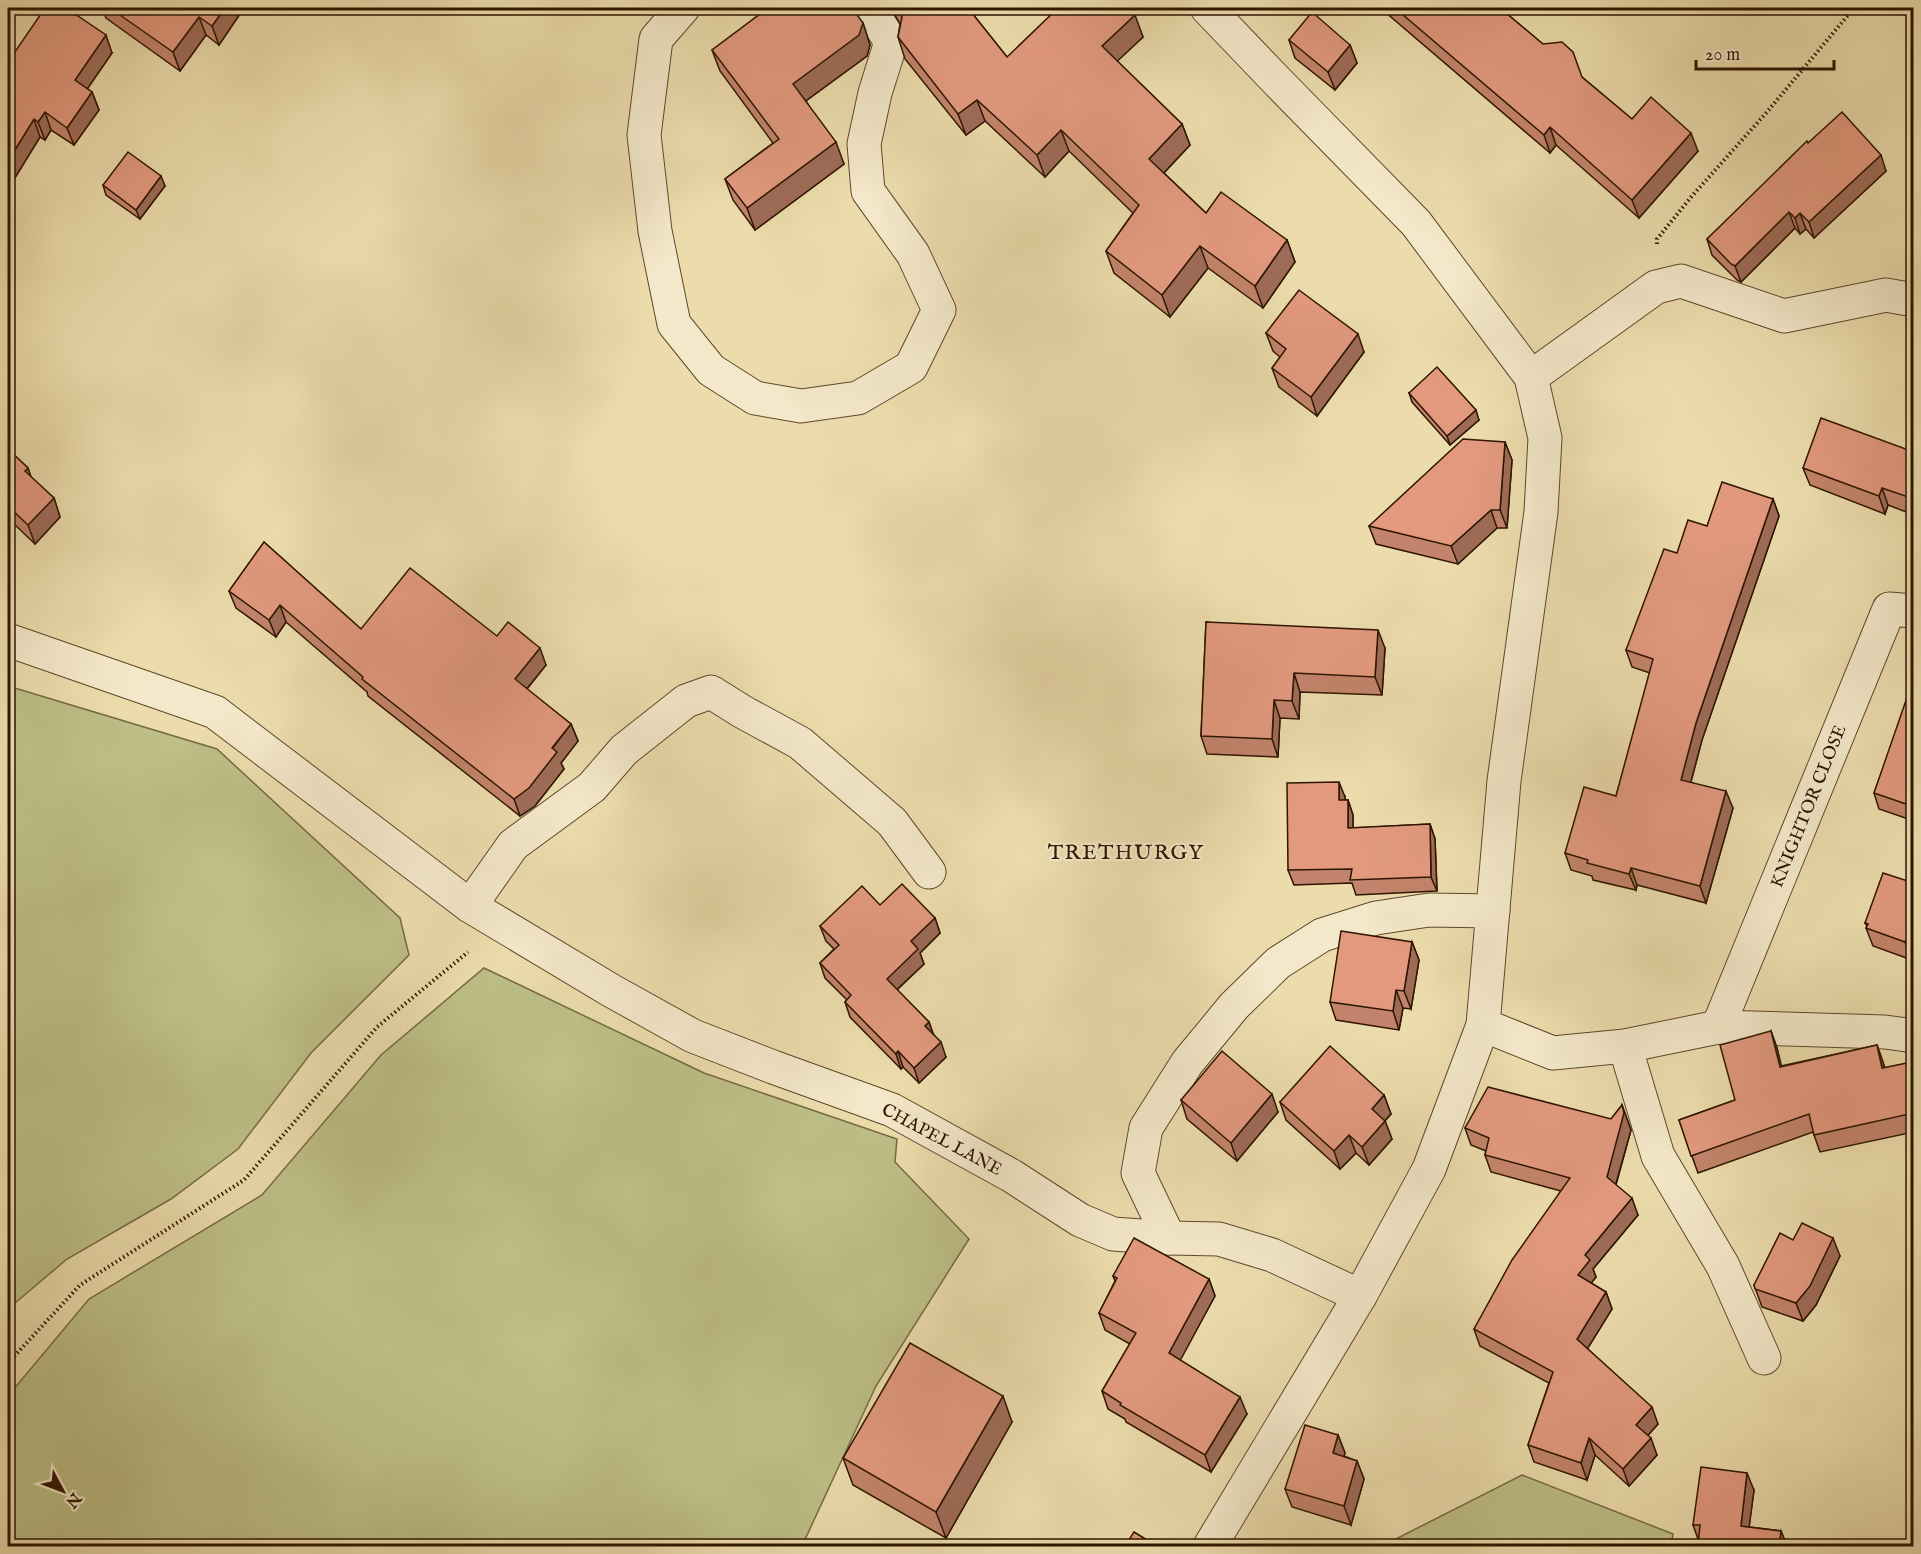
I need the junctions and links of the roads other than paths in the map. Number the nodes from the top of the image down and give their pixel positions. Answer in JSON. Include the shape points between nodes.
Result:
{"nodes":[{"id":1,"x":683,"y":8,"type":"edge"},
{"id":2,"x":869,"y":8,"type":"edge"},
{"id":3,"x":1207,"y":8,"type":"edge"},
{"id":4,"x":1914,"y":300,"type":"edge"},
{"id":5,"x":1531,"y":377,"type":"junction"},
{"id":6,"x":1914,"y":611,"type":"edge"},
{"id":7,"x":8,"y":640,"type":"edge"},
{"id":8,"x":929,"y":872,"type":"dead end"},
{"id":9,"x":470,"y":906,"type":"junction"},
{"id":10,"x":1493,"y":911,"type":"junction"},
{"id":11,"x":1483,"y":1025,"type":"junction"},
{"id":12,"x":1718,"y":1027,"type":"junction"},
{"id":13,"x":1914,"y":1036,"type":"edge"},
{"id":14,"x":1625,"y":1046,"type":"junction"},
{"id":15,"x":1169,"y":1238,"type":"junction"},
{"id":16,"x":1360,"y":1296,"type":"junction"},
{"id":17,"x":1764,"y":1358,"type":"dead end"},
{"id":18,"x":1210,"y":1546,"type":"edge"}],
"edges":[{"from":1,"to":2,"type":"street","via":[[656,39],[644,135],[656,231],[675,324],[711,370],[755,398],[801,406],[858,398],[911,366],[939,309],[913,254],[868,191],[864,144],[891,42]]},
{"from":3,"to":5,"type":"street","via":[[1416,223]]},
{"from":4,"to":5,"type":"street","via":[[1886,295],[1784,316],[1681,281],[1656,287]]},
{"from":5,"to":10,"type":"street","via":[[1545,438],[1541,512],[1504,781]]},
{"from":6,"to":12,"type":"street","name":"KNIGHTOR CLOSE","via":[[1889,609]]},
{"from":7,"to":9,"type":"street","name":"CHAPEL LANE","via":[[214,712]]},
{"from":8,"to":9,"type":"street","via":[[892,822],[800,743],[711,692],[686,701],[624,750],[592,787],[513,845]]},
{"from":9,"to":15,"type":"street","name":"CHAPEL LANE","via":[[693,1036],[892,1110],[1012,1176],[1080,1220],[1113,1234]]},
{"from":10,"to":11,"type":"street"},
{"from":10,"to":15,"type":"street","via":[[1429,910],[1387,916],[1322,935],[1278,963],[1234,1006],[1186,1064],[1146,1128],[1138,1173]]},
{"from":11,"to":14,"type":"street","via":[[1553,1053]]},
{"from":11,"to":16,"type":"street","via":[[1429,1169]]},
{"from":12,"to":13,"type":"street"},
{"from":12,"to":14,"type":"street"},
{"from":14,"to":17,"type":"street","via":[[1659,1156],[1723,1266]]},
{"from":15,"to":16,"type":"street","name":"CHAPEL LANE","via":[[1219,1239],[1272,1256]]},
{"from":16,"to":18,"type":"street"}]}
